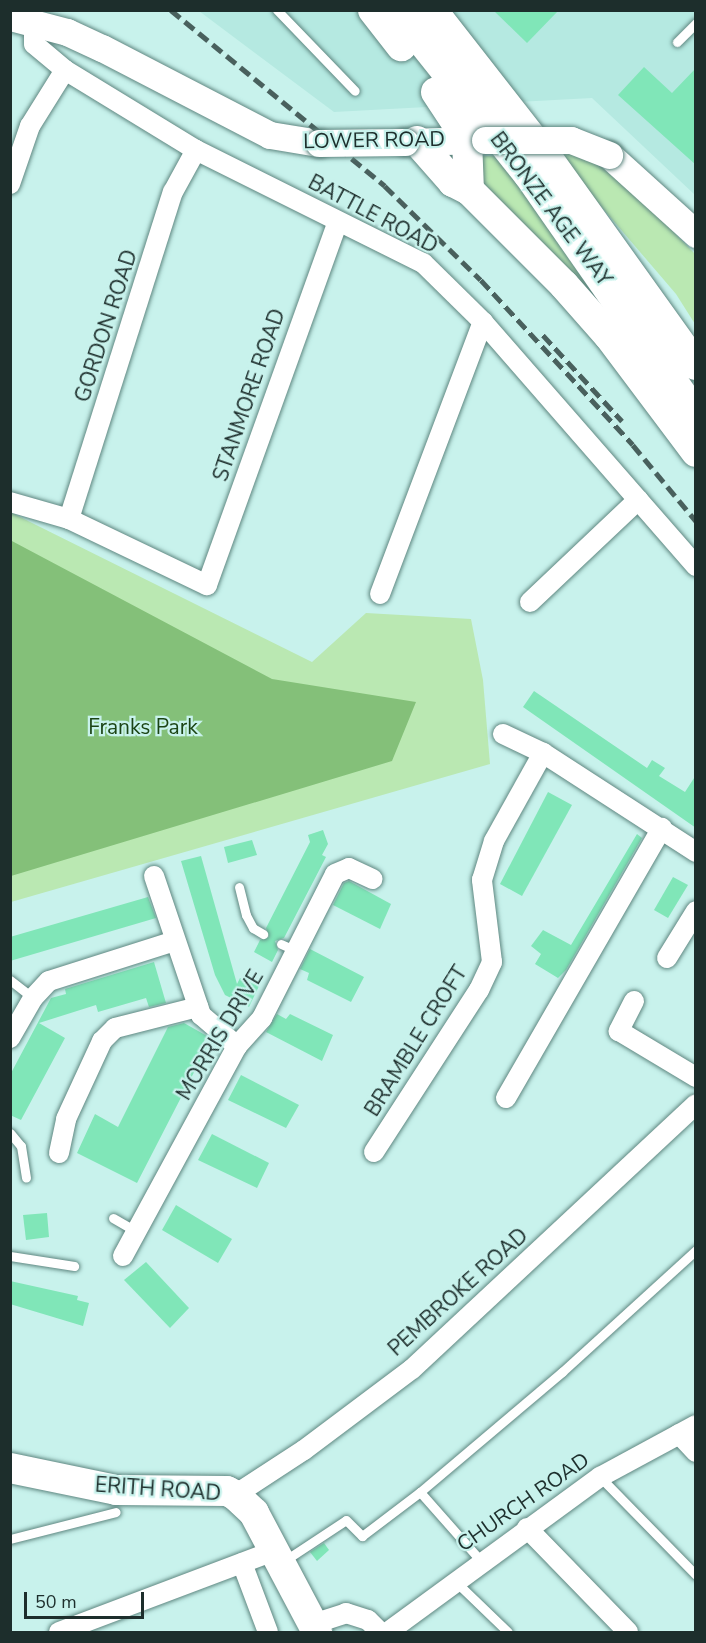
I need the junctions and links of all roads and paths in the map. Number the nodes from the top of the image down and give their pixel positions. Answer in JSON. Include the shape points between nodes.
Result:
{"nodes":[{"id":1,"x":277,"y":10,"type":"edge"},
{"id":2,"x":373,"y":10,"type":"edge"},
{"id":3,"x":397,"y":10,"type":"edge"},
{"id":4,"x":432,"y":10,"type":"edge"},
{"id":5,"x":22,"y":20,"type":"edge"},
{"id":6,"x":696,"y":23,"type":"edge"},
{"id":7,"x":677,"y":42,"type":"dead end"},
{"id":8,"x":65,"y":70,"type":"junction"},
{"id":9,"x":355,"y":91,"type":"dead end"},
{"id":10,"x":438,"y":95,"type":"junction"},
{"id":11,"x":476,"y":139,"type":"junction"},
{"id":12,"x":411,"y":141,"type":"junction"},
{"id":13,"x":195,"y":150,"type":"junction"},
{"id":14,"x":10,"y":184,"type":"edge"},
{"id":15,"x":469,"y":190,"type":"junction"},
{"id":16,"x":338,"y":222,"type":"junction"},
{"id":17,"x":696,"y":234,"type":"edge"},
{"id":18,"x":483,"y":322,"type":"junction"},
{"id":19,"x":696,"y":365,"type":"edge"},
{"id":20,"x":696,"y":415,"type":"edge"},
{"id":21,"x":696,"y":452,"type":"edge"},
{"id":22,"x":638,"y":500,"type":"junction"},
{"id":23,"x":10,"y":502,"type":"edge"},
{"id":24,"x":69,"y":519,"type":"junction"},
{"id":25,"x":696,"y":566,"type":"edge"},
{"id":26,"x":380,"y":594,"type":"dead end"},
{"id":27,"x":530,"y":602,"type":"dead end"},
{"id":28,"x":503,"y":734,"type":"dead end"},
{"id":29,"x":543,"y":753,"type":"junction"},
{"id":30,"x":662,"y":828,"type":"junction"},
{"id":31,"x":696,"y":852,"type":"edge"},
{"id":32,"x":154,"y":876,"type":"dead end"},
{"id":33,"x":373,"y":879,"type":"dead end"},
{"id":34,"x":239,"y":887,"type":"dead end"},
{"id":35,"x":696,"y":911,"type":"edge"},
{"id":36,"x":263,"y":934,"type":"dead end"},
{"id":37,"x":175,"y":941,"type":"junction"},
{"id":38,"x":667,"y":958,"type":"dead end"},
{"id":39,"x":10,"y":980,"type":"edge"},
{"id":40,"x":33,"y":998,"type":"junction"},
{"id":41,"x":634,"y":1001,"type":"dead end"},
{"id":42,"x":198,"y":1007,"type":"junction"},
{"id":43,"x":10,"y":1038,"type":"edge"},
{"id":44,"x":237,"y":1046,"type":"junction"},
{"id":45,"x":696,"y":1077,"type":"edge"},
{"id":46,"x":506,"y":1098,"type":"dead end"},
{"id":47,"x":696,"y":1104,"type":"edge"},
{"id":48,"x":10,"y":1133,"type":"edge"},
{"id":49,"x":374,"y":1152,"type":"dead end"},
{"id":50,"x":59,"y":1153,"type":"dead end"},
{"id":51,"x":26,"y":1178,"type":"dead end"},
{"id":52,"x":113,"y":1218,"type":"dead end"},
{"id":53,"x":136,"y":1232,"type":"junction"},
{"id":54,"x":696,"y":1250,"type":"edge"},
{"id":55,"x":10,"y":1256,"type":"edge"},
{"id":56,"x":123,"y":1256,"type":"dead end"},
{"id":57,"x":74,"y":1266,"type":"dead end"},
{"id":58,"x":687,"y":1430,"type":"edge"},
{"id":59,"x":696,"y":1452,"type":"edge"},
{"id":60,"x":10,"y":1468,"type":"edge"},
{"id":61,"x":600,"y":1477,"type":"junction"},
{"id":62,"x":420,"y":1492,"type":"junction"},
{"id":63,"x":236,"y":1495,"type":"junction"},
{"id":64,"x":116,"y":1512,"type":"dead end"},
{"id":65,"x":527,"y":1528,"type":"junction"},
{"id":66,"x":10,"y":1539,"type":"edge"},
{"id":67,"x":276,"y":1558,"type":"junction"},
{"id":68,"x":480,"y":1561,"type":"junction"},
{"id":69,"x":242,"y":1563,"type":"junction"},
{"id":70,"x":696,"y":1575,"type":"edge"},
{"id":71,"x":455,"y":1580,"type":"junction"},
{"id":72,"x":315,"y":1628,"type":"edge"},
{"id":73,"x":59,"y":1632,"type":"edge"},
{"id":74,"x":268,"y":1632,"type":"edge"},
{"id":75,"x":380,"y":1632,"type":"edge"},
{"id":76,"x":388,"y":1632,"type":"edge"},
{"id":77,"x":508,"y":1632,"type":"edge"},
{"id":78,"x":628,"y":1632,"type":"edge"}],
"edges":[{"from":1,"to":9,"type":"lane"},
{"from":2,"to":10,"type":"main road"},
{"from":3,"to":20,"type":"main road","name":"BRONZE AGE WAY","via":[[528,174]]},
{"from":4,"to":19,"type":"main road","name":"BRONZE AGE WAY","via":[[549,160]]},
{"from":5,"to":8,"type":"street","name":"BATTLE ROAD","via":[[34,44]]},
{"from":5,"to":12,"type":"main road","name":"LOWER ROAD","bridge":true,"via":[[102,48],[270,135],[319,143]]},
{"from":6,"to":7,"type":"lane"},
{"from":8,"to":13,"type":"street","name":"BATTLE ROAD"},
{"from":8,"to":14,"type":"street","via":[[30,126]]},
{"from":10,"to":11,"type":"main road"},
{"from":10,"to":12,"type":"main road"},
{"from":11,"to":12,"type":"main road","name":"LOWER ROAD"},
{"from":11,"to":15,"type":"main road"},
{"from":11,"to":17,"type":"main road","name":"LOWER ROAD","bridge":true,"via":[[571,140],[609,155]]},
{"from":12,"to":15,"type":"main road","via":[[453,182]]},
{"from":13,"to":16,"type":"street","name":"BATTLE ROAD"},
{"from":13,"to":24,"type":"street","name":"GORDON ROAD","via":[[173,192]]},
{"from":15,"to":21,"type":"main road","via":[[594,319]]},
{"from":16,"to":18,"type":"street","name":"BATTLE ROAD","via":[[423,263]]},
{"from":16,"to":24,"type":"street","name":"STANMORE ROAD","via":[[207,585]]},
{"from":18,"to":22,"type":"street","name":"BATTLE ROAD"},
{"from":18,"to":26,"type":"street"},
{"from":22,"to":25,"type":"street","name":"BATTLE ROAD"},
{"from":22,"to":27,"type":"street"},
{"from":23,"to":24,"type":"street"},
{"from":28,"to":29,"type":"street"},
{"from":29,"to":30,"type":"street"},
{"from":29,"to":49,"type":"street","name":"BRAMBLE CROFT","via":[[494,841],[482,880],[492,962],[479,990]]},
{"from":30,"to":31,"type":"street"},
{"from":30,"to":46,"type":"street"},
{"from":32,"to":37,"type":"street"},
{"from":33,"to":44,"type":"street","name":"MORRIS DRIVE","via":[[353,869],[339,870],[289,947],[257,1027]]},
{"from":34,"to":36,"type":"lane","via":[[246,915],[253,928]]},
{"from":35,"to":38,"type":"street"},
{"from":37,"to":40,"type":"street","via":[[49,981]]},
{"from":37,"to":42,"type":"street"},
{"from":39,"to":40,"type":"lane"},
{"from":40,"to":43,"type":"street"},
{"from":41,"to":45,"type":"street","via":[[619,1031]]},
{"from":42,"to":44,"type":"street","via":[[201,1015]]},
{"from":42,"to":50,"type":"street","via":[[115,1028],[102,1041],[66,1119]]},
{"from":44,"to":53,"type":"street","name":"MORRIS DRIVE"},
{"from":47,"to":63,"type":"street","name":"PEMBROKE ROAD","via":[[411,1369],[304,1450]]},
{"from":48,"to":51,"type":"lane","via":[[21,1146]]},
{"from":52,"to":53,"type":"lane"},
{"from":53,"to":56,"type":"street","name":"MORRIS DRIVE"},
{"from":54,"to":62,"type":"lane","via":[[562,1372]]},
{"from":55,"to":57,"type":"lane"},
{"from":58,"to":59,"type":"street"},
{"from":58,"to":61,"type":"street","name":"CHURCH ROAD"},
{"from":60,"to":63,"type":"main road","name":"ERITH ROAD","via":[[116,1490],[227,1491]]},
{"from":61,"to":65,"type":"street","name":"CHURCH ROAD"},
{"from":61,"to":70,"type":"lane"},
{"from":62,"to":67,"type":"lane","via":[[362,1536],[346,1520]]},
{"from":62,"to":68,"type":"lane"},
{"from":63,"to":67,"type":"main road","via":[[254,1513]]},
{"from":64,"to":66,"type":"lane"},
{"from":65,"to":68,"type":"street","name":"CHURCH ROAD"},
{"from":65,"to":78,"type":"street"},
{"from":67,"to":69,"type":"street"},
{"from":67,"to":72,"type":"main road"},
{"from":68,"to":71,"type":"street","name":"CHURCH ROAD"},
{"from":69,"to":73,"type":"street"},
{"from":69,"to":74,"type":"street"},
{"from":71,"to":76,"type":"street","name":"CHURCH ROAD"},
{"from":71,"to":77,"type":"lane"},
{"from":72,"to":75,"type":"street","via":[[346,1613],[368,1620]]}]}
